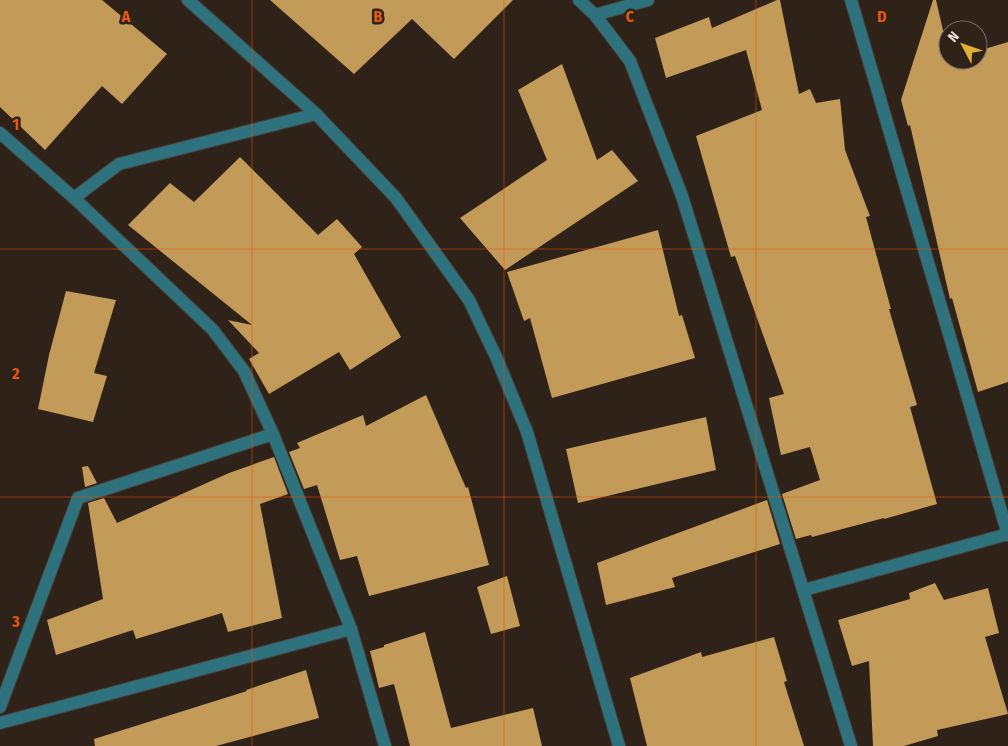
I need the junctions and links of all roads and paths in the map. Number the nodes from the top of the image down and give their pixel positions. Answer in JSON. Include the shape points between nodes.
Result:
{"nodes":[{"id":1,"x":188,"y":0,"type":"edge"},
{"id":2,"x":579,"y":0,"type":"edge"},
{"id":3,"x":648,"y":0,"type":"edge"},
{"id":4,"x":851,"y":0,"type":"edge"},
{"id":5,"x":595,"y":15,"type":"junction"},
{"id":6,"x":316,"y":114,"type":"junction"},
{"id":7,"x":0,"y":133,"type":"edge"},
{"id":8,"x":74,"y":198,"type":"junction"},
{"id":9,"x":273,"y":434,"type":"junction"},
{"id":10,"x":1008,"y":534,"type":"edge"},
{"id":11,"x":804,"y":590,"type":"junction"},
{"id":12,"x":351,"y":629,"type":"junction"},
{"id":13,"x":0,"y":707,"type":"edge"},
{"id":14,"x":0,"y":723,"type":"edge"},
{"id":15,"x":385,"y":746,"type":"edge"},
{"id":16,"x":619,"y":746,"type":"edge"},
{"id":17,"x":851,"y":746,"type":"edge"}],
"edges":[{"from":1,"to":6,"type":"street"},
{"from":2,"to":5,"type":"street"},
{"from":3,"to":5,"type":"street"},
{"from":4,"to":10,"type":"street"},
{"from":5,"to":11,"type":"street","via":[[630,60],[682,196]]},
{"from":6,"to":8,"type":"street","via":[[119,164]]},
{"from":6,"to":16,"type":"street","via":[[396,198],[468,300],[489,342],[528,432]]},
{"from":7,"to":8,"type":"street"},
{"from":8,"to":9,"type":"street","via":[[213,330],[244,371]]},
{"from":9,"to":12,"type":"street"},
{"from":9,"to":13,"type":"street","via":[[78,498]]},
{"from":10,"to":11,"type":"street"},
{"from":11,"to":17,"type":"street"},
{"from":12,"to":14,"type":"street"},
{"from":12,"to":15,"type":"street"}]}
